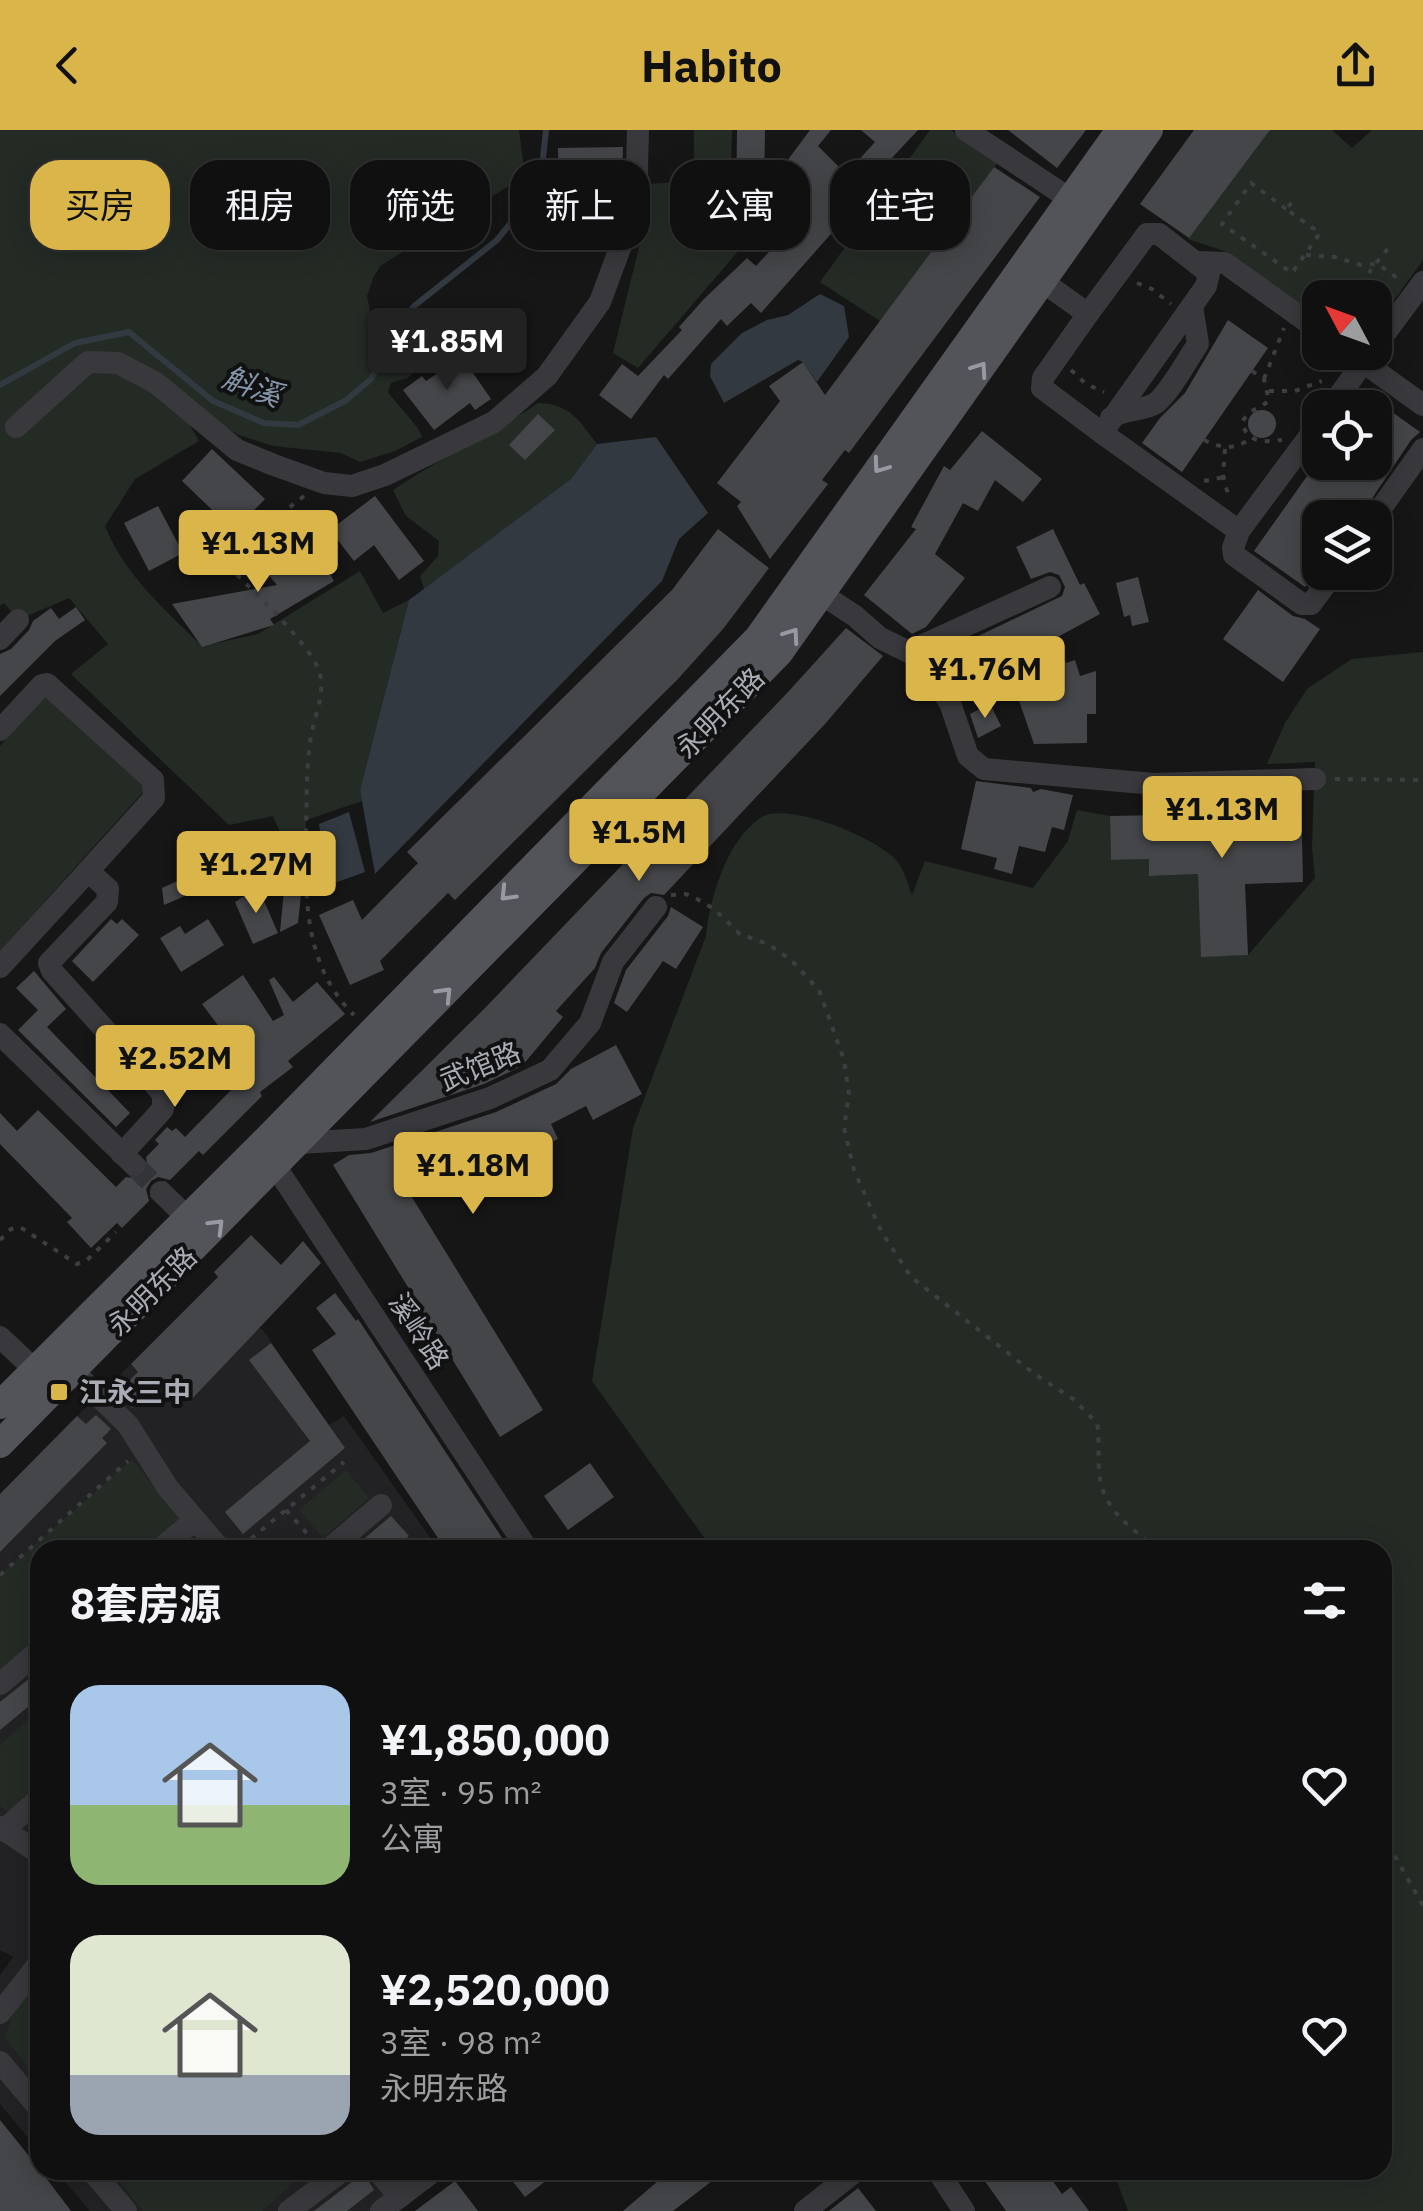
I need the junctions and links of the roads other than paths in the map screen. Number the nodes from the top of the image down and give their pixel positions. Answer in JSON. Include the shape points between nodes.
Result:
{"nodes":[{"id":1,"x":638,"y":130,"type":"edge"},
{"id":2,"x":966,"y":130,"type":"edge"},
{"id":3,"x":1120,"y":130,"type":"edge"},
{"id":4,"x":1149,"y":130,"type":"edge"},
{"id":5,"x":1070,"y":199,"type":"junction"},
{"id":6,"x":1198,"y":262,"type":"junction"},
{"id":7,"x":1032,"y":274,"type":"junction"},
{"id":8,"x":1420,"y":286,"type":"edge"},
{"id":9,"x":1088,"y":314,"type":"junction"},
{"id":10,"x":1186,"y":314,"type":"junction"},
{"id":11,"x":1302,"y":319,"type":"edge"},
{"id":12,"x":1392,"y":321,"type":"edge"},
{"id":13,"x":1383,"y":370,"type":"edge"},
{"id":14,"x":1423,"y":405,"type":"edge"},
{"id":15,"x":1106,"y":426,"type":"junction"},
{"id":16,"x":16,"y":427,"type":"dead end"},
{"id":17,"x":1302,"y":447,"type":"edge"},
{"id":18,"x":1423,"y":449,"type":"edge"},
{"id":19,"x":1387,"y":500,"type":"edge"},
{"id":20,"x":1237,"y":529,"type":"junction"},
{"id":21,"x":810,"y":586,"type":"junction"},
{"id":22,"x":1050,"y":587,"type":"dead end"},
{"id":23,"x":1322,"y":590,"type":"edge"},
{"id":24,"x":18,"y":620,"type":"dead end"},
{"id":25,"x":0,"y":639,"type":"edge"},
{"id":26,"x":908,"y":652,"type":"junction"},
{"id":27,"x":0,"y":730,"type":"edge"},
{"id":28,"x":1315,"y":779,"type":"road end"},
{"id":29,"x":88,"y":871,"type":"junction"},
{"id":30,"x":656,"y":907,"type":"road end"},
{"id":31,"x":0,"y":967,"type":"edge"},
{"id":32,"x":0,"y":1034,"type":"edge"},
{"id":33,"x":299,"y":1143,"type":"junction"},
{"id":34,"x":268,"y":1156,"type":"junction"},
{"id":35,"x":161,"y":1192,"type":"tunnel mouth"},
{"id":36,"x":188,"y":1218,"type":"junction"},
{"id":37,"x":0,"y":1336,"type":"edge"},
{"id":38,"x":54,"y":1364,"type":"junction"},
{"id":39,"x":0,"y":1405,"type":"edge"},
{"id":40,"x":0,"y":1444,"type":"edge"},
{"id":41,"x":381,"y":1505,"type":"dead end"},
{"id":42,"x":195,"y":1520,"type":"junction"},
{"id":43,"x":171,"y":1540,"type":"edge"},
{"id":44,"x":212,"y":1540,"type":"edge"},
{"id":45,"x":337,"y":1540,"type":"edge"},
{"id":46,"x":521,"y":1540,"type":"edge"},
{"id":47,"x":30,"y":1658,"type":"edge"},
{"id":48,"x":0,"y":1684,"type":"edge"},
{"id":49,"x":30,"y":1806,"type":"edge"},
{"id":50,"x":2,"y":1828,"type":"edge"},
{"id":51,"x":30,"y":1847,"type":"edge"},
{"id":52,"x":30,"y":1975,"type":"edge"},
{"id":53,"x":0,"y":2014,"type":"edge"},
{"id":54,"x":0,"y":2062,"type":"edge"},
{"id":55,"x":30,"y":2097,"type":"edge"},
{"id":56,"x":100,"y":2180,"type":"edge"},
{"id":57,"x":330,"y":2180,"type":"edge"},
{"id":58,"x":381,"y":2180,"type":"edge"},
{"id":59,"x":422,"y":2180,"type":"edge"},
{"id":60,"x":844,"y":2180,"type":"edge"},
{"id":61,"x":944,"y":2180,"type":"edge"},
{"id":62,"x":390,"y":2204,"type":"edge"},
{"id":63,"x":126,"y":2211,"type":"edge"},
{"id":64,"x":289,"y":2211,"type":"edge"},
{"id":65,"x":805,"y":2211,"type":"edge"},
{"id":66,"x":964,"y":2211,"type":"edge"}],
"edges":[{"from":1,"to":16,"type":"street","via":[[636,205],[600,302],[548,376],[494,422],[430,454],[352,486],[324,482],[237,450],[156,383],[118,363],[88,362]]},
{"from":2,"to":5,"type":"street"},
{"from":3,"to":5,"type":"main road","name":"永明东路"},
{"from":4,"to":7,"type":"main road","name":"永明东路"},
{"from":5,"to":7,"type":"main road","name":"永明东路"},
{"from":6,"to":9,"type":"street","via":[[1159,234],[1146,234]]},
{"from":6,"to":10,"type":"street","via":[[1209,274]]},
{"from":6,"to":11,"type":"street","via":[[1224,264]]},
{"from":7,"to":9,"type":"street"},
{"from":7,"to":21,"type":"main road","name":"永明东路"},
{"from":8,"to":12,"type":"street"},
{"from":9,"to":15,"type":"street","via":[[1042,388]]},
{"from":10,"to":15,"type":"street"},
{"from":10,"to":15,"type":"street","via":[[1198,344],[1159,399],[1124,410]]},
{"from":13,"to":14,"type":"street"},
{"from":15,"to":20,"type":"street"},
{"from":17,"to":20,"type":"street"},
{"from":18,"to":19,"type":"street"},
{"from":20,"to":23,"type":"street","via":[[1234,556],[1302,604],[1311,604]]},
{"from":21,"to":26,"type":"street"},
{"from":33,"to":21,"type":"main road","name":"永明东路","one_way":true,"via":[[779,652]]},
{"from":21,"to":34,"type":"main road","name":"永明东路","one_way":true},
{"from":22,"to":26,"type":"street"},
{"from":24,"to":25,"type":"street"},
{"from":26,"to":28,"type":"street","via":[[937,682],[968,756],[984,769],[1154,784]]},
{"from":27,"to":29,"type":"street","via":[[47,684],[153,780],[154,798]]},
{"from":29,"to":31,"type":"street"},
{"from":29,"to":32,"type":"street","via":[[108,889],[107,902],[49,968],[164,1094],[163,1109],[128,1160]]},
{"from":30,"to":33,"type":"street","name":"武馆路","via":[[613,962],[590,1023],[550,1070],[490,1098],[366,1139]]},
{"from":33,"to":34,"type":"main road","name":"永明东路"},
{"from":34,"to":36,"type":"main road","name":"永明东路"},
{"from":38,"to":34,"type":"main road","name":"永明东路","one_way":true},
{"from":34,"to":46,"type":"street","name":"溪岭路"},
{"from":35,"to":36,"type":"street"},
{"from":36,"to":38,"type":"main road","name":"永明东路"},
{"from":37,"to":38,"type":"street"},
{"from":38,"to":39,"type":"main road","name":"永明东路"},
{"from":38,"to":40,"type":"main road","name":"永明东路"},
{"from":38,"to":42,"type":"street","via":[[128,1426],[176,1480]]},
{"from":41,"to":45,"type":"street"},
{"from":42,"to":43,"type":"street"},
{"from":42,"to":44,"type":"street"},
{"from":47,"to":48,"type":"street"},
{"from":49,"to":50,"type":"street"},
{"from":50,"to":51,"type":"street"},
{"from":52,"to":53,"type":"street"},
{"from":54,"to":55,"type":"street"},
{"from":56,"to":63,"type":"street"},
{"from":57,"to":64,"type":"street"},
{"from":58,"to":62,"type":"street"},
{"from":59,"to":62,"type":"street"},
{"from":60,"to":65,"type":"street"},
{"from":61,"to":66,"type":"street"}]}
